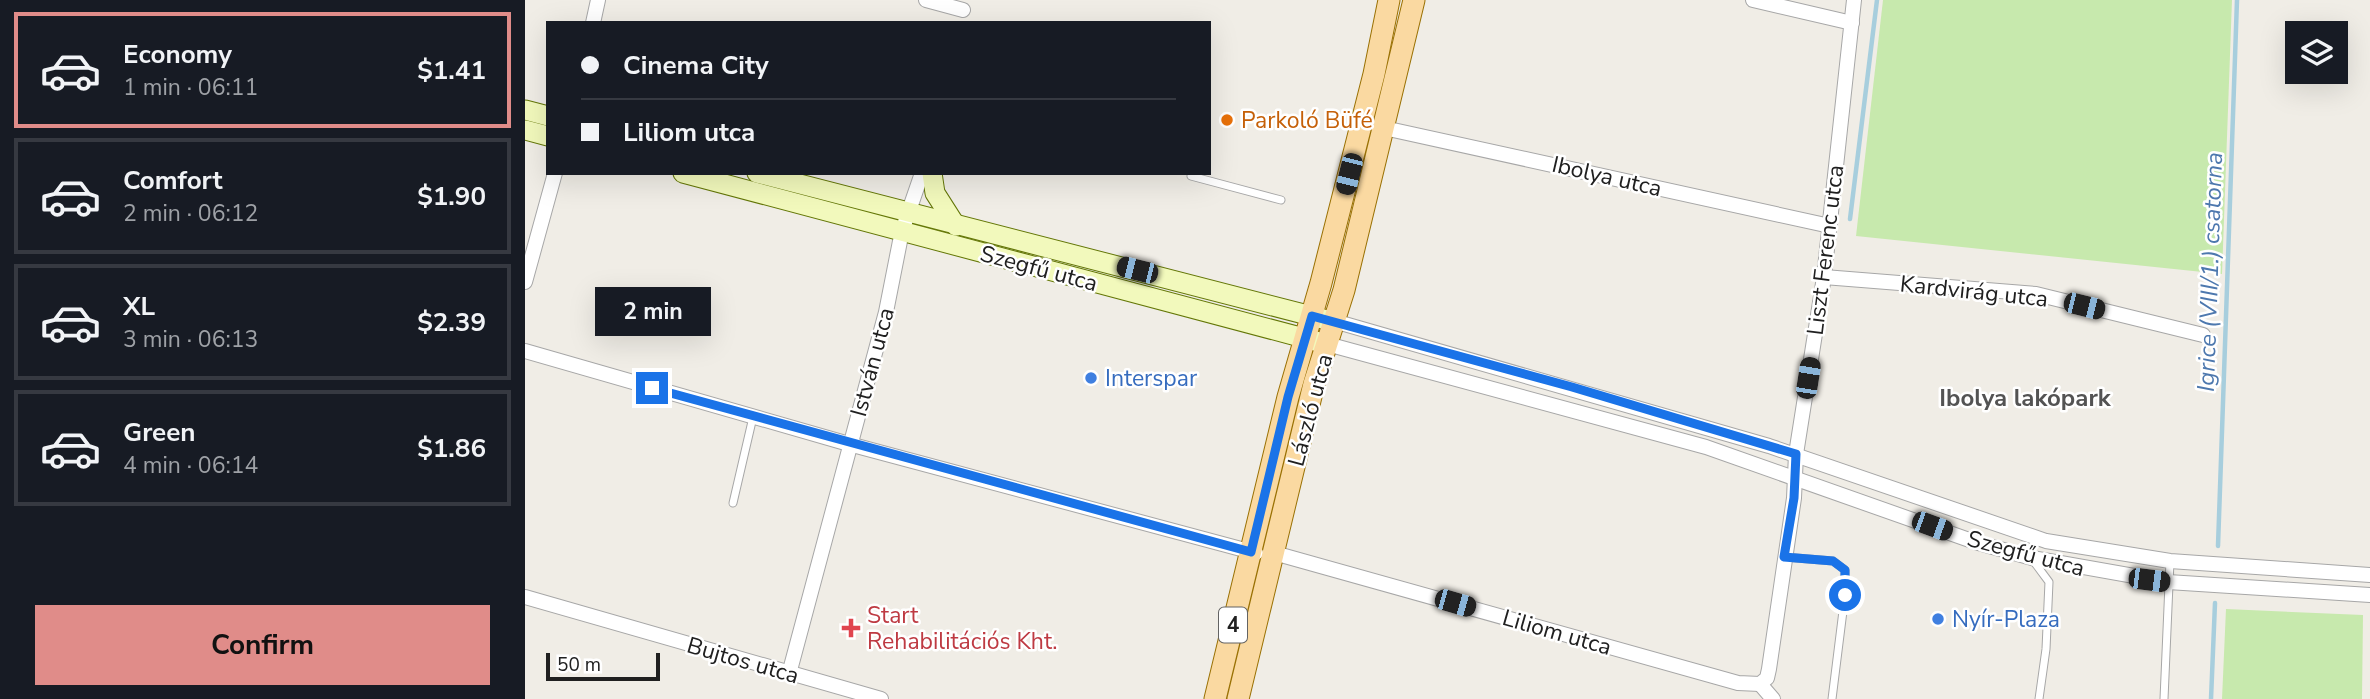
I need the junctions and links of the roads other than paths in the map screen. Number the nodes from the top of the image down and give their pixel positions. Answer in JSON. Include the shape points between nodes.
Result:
{"nodes":[{"id":1,"x":598,"y":0,"type":"edge"},
{"id":2,"x":926,"y":0,"type":"edge"},
{"id":3,"x":1389,"y":0,"type":"edge"},
{"id":4,"x":1413,"y":0,"type":"edge"},
{"id":5,"x":1753,"y":0,"type":"edge"},
{"id":6,"x":1854,"y":0,"type":"edge"},
{"id":7,"x":962,"y":11,"type":"edge"},
{"id":8,"x":593,"y":21,"type":"edge"},
{"id":9,"x":1852,"y":23,"type":"junction"},
{"id":10,"x":525,"y":110,"type":"edge"},
{"id":11,"x":546,"y":115,"type":"edge"},
{"id":12,"x":1384,"y":128,"type":"junction"},
{"id":13,"x":525,"y":130,"type":"edge"},
{"id":14,"x":546,"y":135,"type":"edge"},
{"id":15,"x":554,"y":175,"type":"edge"},
{"id":16,"x":692,"y":175,"type":"edge"},
{"id":17,"x":763,"y":175,"type":"edge"},
{"id":18,"x":921,"y":175,"type":"edge"},
{"id":19,"x":932,"y":175,"type":"edge"},
{"id":20,"x":1191,"y":176,"type":"dead end"},
{"id":21,"x":1281,"y":200,"type":"dead end"},
{"id":22,"x":904,"y":223,"type":"junction"},
{"id":23,"x":956,"y":226,"type":"junction"},
{"id":24,"x":1830,"y":226,"type":"junction"},
{"id":25,"x":1824,"y":276,"type":"junction"},
{"id":26,"x":525,"y":282,"type":"edge"},
{"id":27,"x":1312,"y":316,"type":"junction"},
{"id":28,"x":1334,"y":321,"type":"junction"},
{"id":29,"x":2203,"y":335,"type":"dead end"},
{"id":30,"x":1304,"y":339,"type":"junction"},
{"id":31,"x":1327,"y":344,"type":"junction"},
{"id":32,"x":525,"y":351,"type":"edge"},
{"id":33,"x":753,"y":417,"type":"junction"},
{"id":34,"x":849,"y":444,"type":"junction"},
{"id":35,"x":1796,"y":454,"type":"junction"},
{"id":36,"x":1795,"y":477,"type":"junction"},
{"id":37,"x":733,"y":503,"type":"dead end"},
{"id":38,"x":1251,"y":552,"type":"junction"},
{"id":39,"x":1274,"y":553,"type":"junction"},
{"id":40,"x":1784,"y":557,"type":"junction"},
{"id":41,"x":2032,"y":558,"type":"junction"},
{"id":42,"x":2170,"y":561,"type":"junction"},
{"id":43,"x":2370,"y":575,"type":"edge"},
{"id":44,"x":2168,"y":582,"type":"junction"},
{"id":45,"x":1266,"y":586,"type":"junction"},
{"id":46,"x":2370,"y":595,"type":"edge"},
{"id":47,"x":525,"y":597,"type":"edge"},
{"id":48,"x":789,"y":674,"type":"junction"},
{"id":49,"x":1760,"y":684,"type":"junction"},
{"id":50,"x":881,"y":699,"type":"edge"},
{"id":51,"x":1215,"y":699,"type":"edge"},
{"id":52,"x":1238,"y":699,"type":"edge"},
{"id":53,"x":1773,"y":699,"type":"edge"},
{"id":54,"x":1832,"y":699,"type":"edge"},
{"id":55,"x":2039,"y":699,"type":"edge"},
{"id":56,"x":2164,"y":699,"type":"edge"}],
"edges":[{"from":1,"to":8,"type":"street"},
{"from":2,"to":7,"type":"street"},
{"from":3,"to":27,"type":"main road","name":"László utca","number":"4"},
{"from":4,"to":12,"type":"main road","name":"László utca","number":"4"},
{"from":5,"to":9,"type":"street"},
{"from":6,"to":9,"type":"street","name":"Liszt Ferenc utca"},
{"from":9,"to":24,"type":"street","name":"Liszt Ferenc utca"},
{"from":10,"to":11,"type":"street"},
{"from":12,"to":24,"type":"street","name":"Ibolya utca"},
{"from":12,"to":28,"type":"main road","name":"László utca","number":"4"},
{"from":13,"to":14,"type":"street"},
{"from":15,"to":26,"type":"street"},
{"from":16,"to":22,"type":"street","name":"Szegfű utca"},
{"from":17,"to":22,"type":"street","name":"Szegfű utca"},
{"from":18,"to":22,"type":"street","name":"István utca"},
{"from":19,"to":23,"type":"street","via":[[935,193]]},
{"from":20,"to":21,"type":"lane"},
{"from":22,"to":23,"type":"street","name":"Szegfű utca"},
{"from":22,"to":30,"type":"street","name":"Szegfű utca"},
{"from":22,"to":34,"type":"street","name":"István utca","via":[[886,312]]},
{"from":23,"to":27,"type":"street","name":"Szegfű utca"},
{"from":24,"to":25,"type":"street","name":"Liszt Ferenc utca"},
{"from":25,"to":29,"type":"street","name":"Kardvirág utca","via":[[2036,294]]},
{"from":25,"to":35,"type":"street","name":"Liszt Ferenc utca"},
{"from":27,"to":28,"type":"street","name":"Szegfű utca"},
{"from":27,"to":30,"type":"main road","name":"László utca","number":"4"},
{"from":28,"to":31,"type":"main road","name":"László utca","number":"4"},
{"from":28,"to":35,"type":"street","name":"Szegfű utca"},
{"from":30,"to":31,"type":"street","name":"Szegfű utca"},
{"from":30,"to":38,"type":"main road","name":"László utca","number":"4"},
{"from":31,"to":36,"type":"street","name":"Szegfű utca","via":[[1706,447]]},
{"from":31,"to":39,"type":"main road","name":"László utca","number":"4"},
{"from":32,"to":33,"type":"street"},
{"from":33,"to":34,"type":"street"},
{"from":33,"to":37,"type":"lane"},
{"from":34,"to":38,"type":"street"},
{"from":34,"to":48,"type":"street","name":"István utca"},
{"from":35,"to":36,"type":"street","name":"Liszt Ferenc utca"},
{"from":35,"to":42,"type":"street","name":"Szegfű utca","via":[[2046,541]]},
{"from":36,"to":40,"type":"street","name":"Liszt Ferenc utca"},
{"from":36,"to":41,"type":"street","name":"Szegfű utca"},
{"from":38,"to":45,"type":"street","via":[[1263,560]]},
{"from":38,"to":51,"type":"main road","name":"László utca","number":"4"},
{"from":39,"to":45,"type":"main road","name":"László utca","number":"4"},
{"from":39,"to":49,"type":"street","name":"Liliom utca","via":[[1738,683]]},
{"from":40,"to":49,"type":"street","name":"Liszt Ferenc utca","via":[[1769,668]]},
{"from":40,"to":54,"type":"lane","via":[[1833,561],[1845,570]]},
{"from":41,"to":44,"type":"street","name":"Szegfű utca"},
{"from":41,"to":55,"type":"lane","via":[[2049,582]]},
{"from":42,"to":43,"type":"street","name":"Szegfű utca"},
{"from":42,"to":44,"type":"lane"},
{"from":44,"to":46,"type":"street","name":"Szegfű utca"},
{"from":44,"to":56,"type":"lane"},
{"from":45,"to":52,"type":"main road","name":"László utca","number":"4"},
{"from":47,"to":48,"type":"street","name":"Bujtos utca"},
{"from":48,"to":50,"type":"street","name":"Bujtos utca"},
{"from":49,"to":53,"type":"street"}]}
